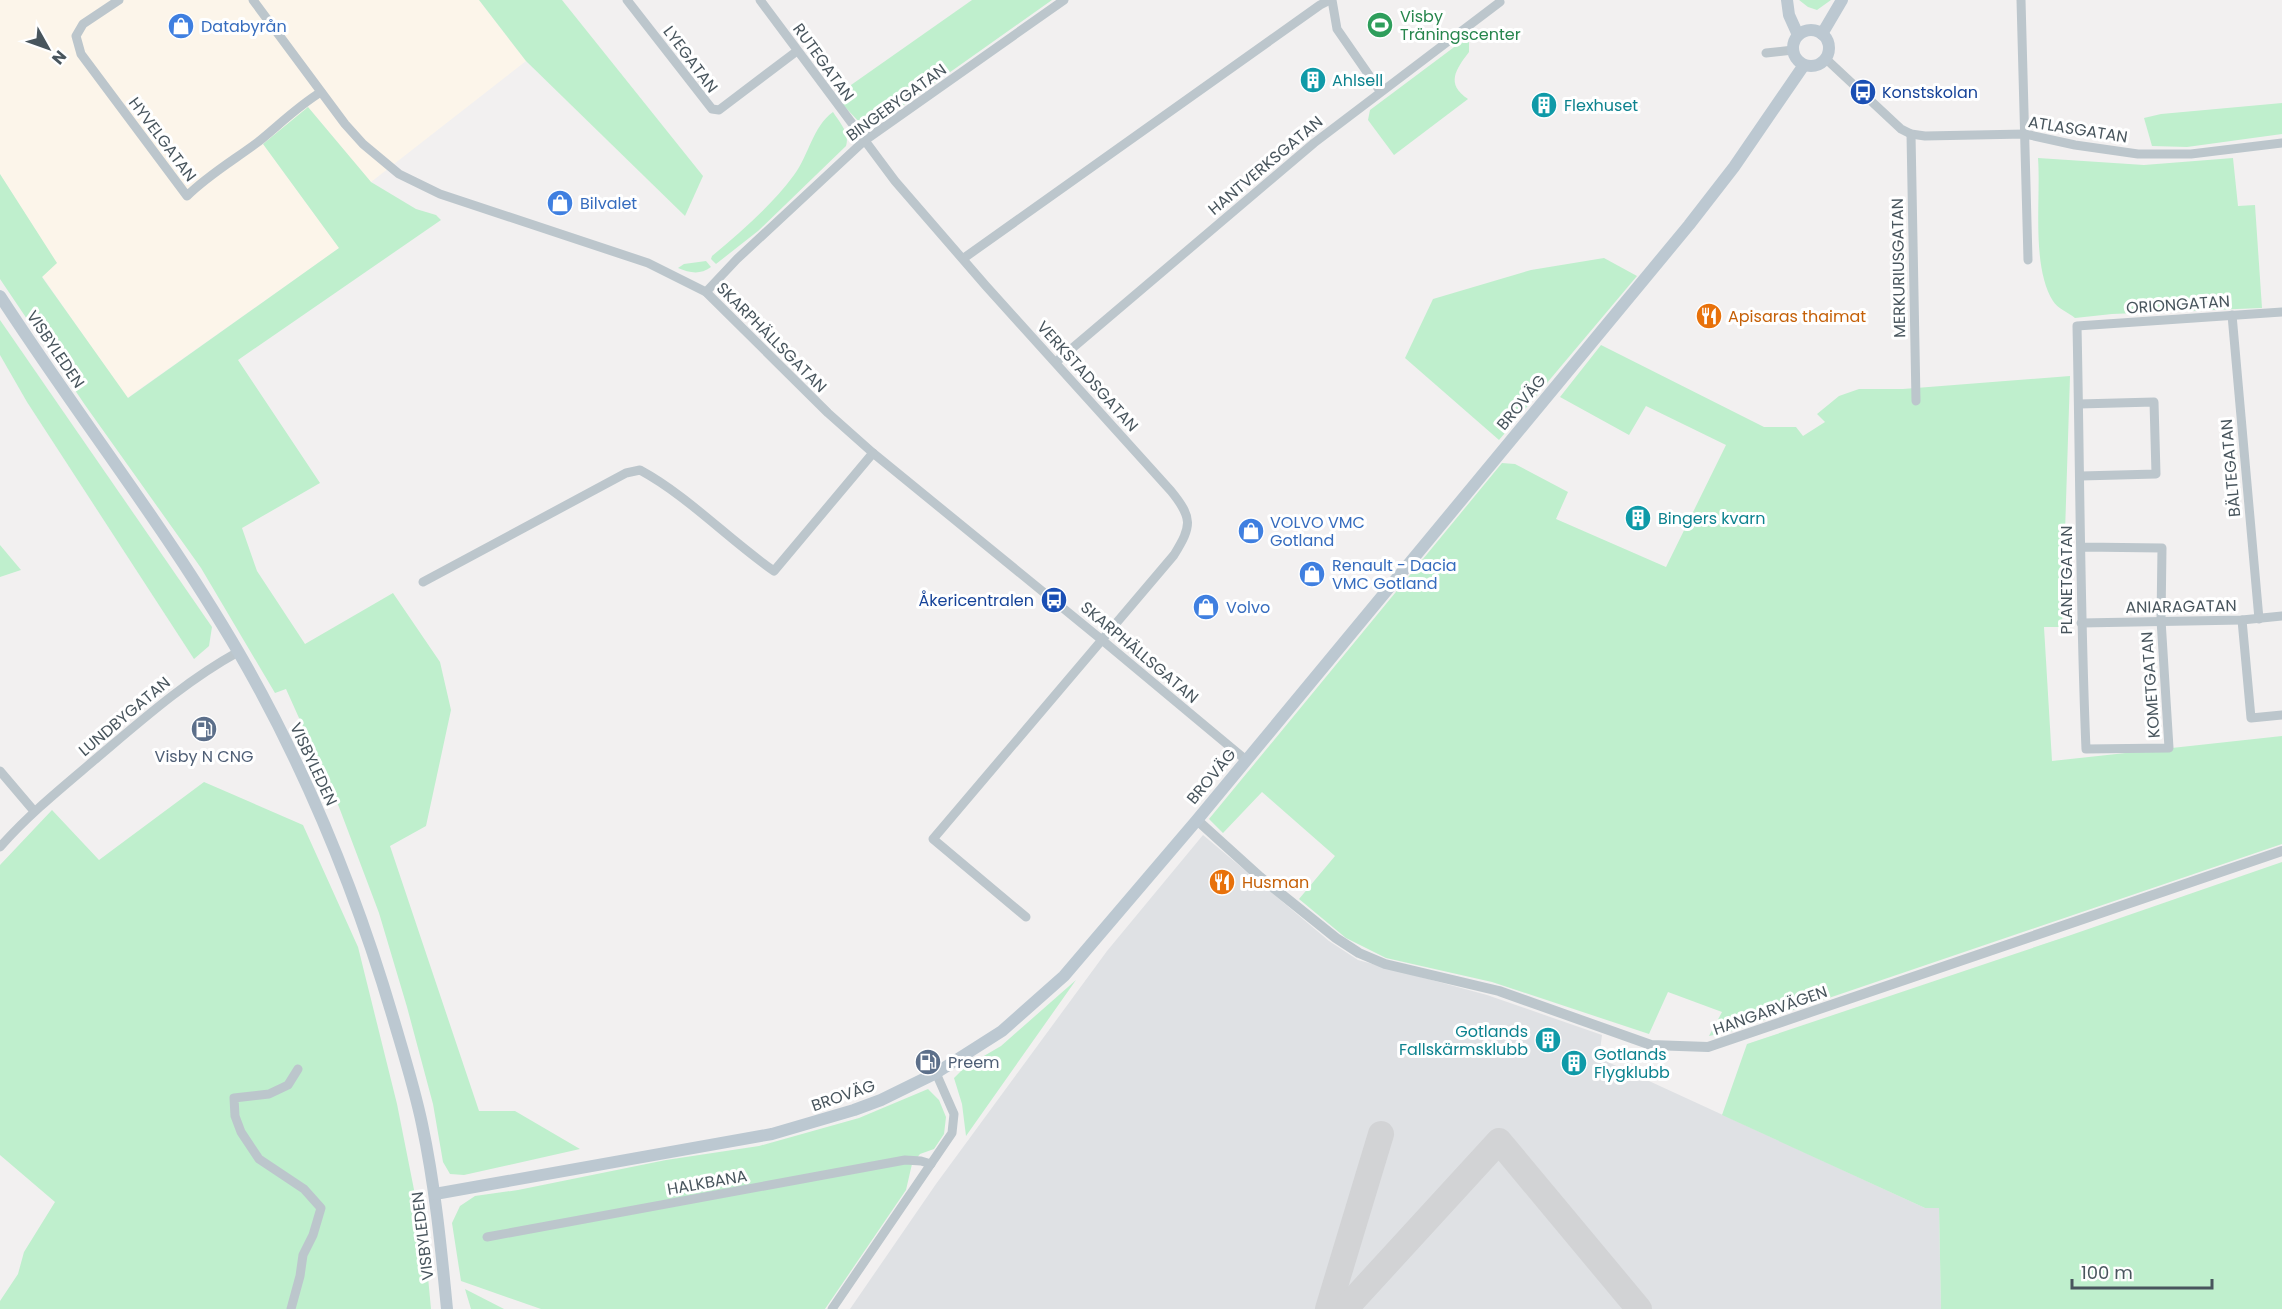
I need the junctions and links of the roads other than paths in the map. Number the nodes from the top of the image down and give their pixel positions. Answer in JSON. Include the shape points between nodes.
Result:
{"nodes":[{"id":1,"x":119,"y":0,"type":"edge"},
{"id":2,"x":253,"y":0,"type":"edge"},
{"id":3,"x":627,"y":0,"type":"edge"},
{"id":4,"x":760,"y":0,"type":"edge"},
{"id":5,"x":1065,"y":0,"type":"edge"},
{"id":6,"x":1331,"y":0,"type":"edge"},
{"id":7,"x":1499,"y":0,"type":"edge"},
{"id":8,"x":1787,"y":0,"type":"edge"},
{"id":9,"x":1842,"y":0,"type":"edge"},
{"id":10,"x":2021,"y":0,"type":"edge"},
{"id":11,"x":1822,"y":34,"type":"junction"},
{"id":12,"x":1798,"y":35,"type":"junction"},
{"id":13,"x":1793,"y":50,"type":"junction"},
{"id":14,"x":797,"y":51,"type":"junction"},
{"id":15,"x":1766,"y":53,"type":"dead end"},
{"id":16,"x":1825,"y":58,"type":"junction"},
{"id":17,"x":1803,"y":65,"type":"junction"},
{"id":18,"x":1380,"y":91,"type":"junction"},
{"id":19,"x":321,"y":92,"type":"junction"},
{"id":20,"x":1911,"y":134,"type":"junction"},
{"id":21,"x":2025,"y":134,"type":"junction"},
{"id":22,"x":864,"y":141,"type":"junction"},
{"id":23,"x":2282,"y":143,"type":"edge"},
{"id":24,"x":964,"y":258,"type":"junction"},
{"id":25,"x":2028,"y":260,"type":"dead end"},
{"id":26,"x":705,"y":292,"type":"junction"},
{"id":27,"x":0,"y":296,"type":"edge"},
{"id":28,"x":2282,"y":312,"type":"edge"},
{"id":29,"x":2232,"y":315,"type":"junction"},
{"id":30,"x":2077,"y":326,"type":"joint"},
{"id":31,"x":1056,"y":362,"type":"junction"},
{"id":32,"x":1916,"y":401,"type":"dead end"},
{"id":33,"x":2079,"y":404,"type":"junction"},
{"id":34,"x":873,"y":453,"type":"junction"},
{"id":35,"x":2080,"y":476,"type":"junction"},
{"id":36,"x":2082,"y":547,"type":"junction"},
{"id":37,"x":423,"y":582,"type":"dead end"},
{"id":38,"x":2282,"y":616,"type":"edge"},
{"id":39,"x":2259,"y":619,"type":"junction"},
{"id":40,"x":2161,"y":620,"type":"junction"},
{"id":41,"x":2242,"y":621,"type":"junction"},
{"id":42,"x":2081,"y":623,"type":"junction"},
{"id":43,"x":1102,"y":640,"type":"junction"},
{"id":44,"x":238,"y":652,"type":"junction"},
{"id":45,"x":2282,"y":715,"type":"edge"},
{"id":46,"x":2169,"y":748,"type":"joint"},
{"id":47,"x":1246,"y":760,"type":"junction"},
{"id":48,"x":0,"y":771,"type":"edge"},
{"id":49,"x":34,"y":811,"type":"junction"},
{"id":50,"x":1197,"y":820,"type":"junction"},
{"id":51,"x":0,"y":847,"type":"edge"},
{"id":52,"x":2282,"y":851,"type":"edge"},
{"id":53,"x":1026,"y":917,"type":"dead end"},
{"id":54,"x":298,"y":1069,"type":"dead end"},
{"id":55,"x":936,"y":1073,"type":"junction"},
{"id":56,"x":931,"y":1164,"type":"junction"},
{"id":57,"x":435,"y":1194,"type":"junction"},
{"id":58,"x":487,"y":1237,"type":"dead end"},
{"id":59,"x":291,"y":1309,"type":"edge"},
{"id":60,"x":447,"y":1309,"type":"edge"},
{"id":61,"x":832,"y":1309,"type":"edge"}],
"edges":[{"from":1,"to":19,"type":"street","name":"HYVELGATAN","via":[[83,24],[76,36],[81,54],[187,196]]},
{"from":2,"to":19,"type":"street","name":"SKARPHÄLLSGATAN"},
{"from":3,"to":14,"type":"street","name":"LYEGATAN","via":[[712,109],[719,110]]},
{"from":4,"to":14,"type":"street","name":"RUTEGATAN"},
{"from":5,"to":22,"type":"street","name":"BINGEBYGATAN"},
{"from":6,"to":18,"type":"street","via":[[1337,29]]},
{"from":6,"to":24,"type":"street"},
{"from":7,"to":18,"type":"street","name":"HANTVERKSGATAN"},
{"from":8,"to":12,"type":"main road"},
{"from":9,"to":11,"type":"main road"},
{"from":10,"to":21,"type":"street"},
{"from":11,"to":12,"type":"main road","via":[[1808,31]]},
{"from":11,"to":16,"type":"main road","via":[[1828,46]]},
{"from":12,"to":13,"type":"main road"},
{"from":13,"to":15,"type":"street"},
{"from":13,"to":17,"type":"main road"},
{"from":14,"to":22,"type":"street","name":"RUTEGATAN"},
{"from":16,"to":17,"type":"main road","via":[[1815,65]]},
{"from":16,"to":20,"type":"street"},
{"from":17,"to":47,"type":"main road","name":"BROVÄG","via":[[1702,209]]},
{"from":18,"to":31,"type":"street","name":"HANTVERKSGATAN"},
{"from":19,"to":26,"type":"street","name":"SKARPHÄLLSGATAN","via":[[363,144],[416,184],[648,262]]},
{"from":20,"to":21,"type":"street","name":"ATLASGATAN"},
{"from":20,"to":32,"type":"street","name":"MERKURIUSGATAN"},
{"from":21,"to":23,"type":"street","name":"ATLASGATAN","via":[[2138,154],[2191,154]]},
{"from":21,"to":25,"type":"street"},
{"from":22,"to":24,"type":"street","name":"VERKSTADSGATAN"},
{"from":22,"to":26,"type":"street","name":"BINGEBYGATAN"},
{"from":24,"to":31,"type":"street","name":"VERKSTADSGATAN"},
{"from":26,"to":34,"type":"street","name":"SKARPHÄLLSGATAN"},
{"from":27,"to":44,"type":"main road","name":"VISBYLEDEN","via":[[164,535]]},
{"from":28,"to":29,"type":"street","name":"ORIONGATAN"},
{"from":29,"to":30,"type":"street","name":"ORIONGATAN"},
{"from":29,"to":39,"type":"street","name":"BÄLTEGATAN"},
{"from":30,"to":33,"type":"street","name":"PLANETGATAN"},
{"from":31,"to":43,"type":"street","name":"VERKSTADSGATAN","via":[[1171,491],[1188,521],[1185,537],[1174,555]]},
{"from":33,"to":35,"type":"street","name":"PLANETGATAN"},
{"from":33,"to":35,"type":"street","via":[[2154,402],[2156,474]]},
{"from":34,"to":37,"type":"street","via":[[774,571],[640,470],[626,473]]},
{"from":34,"to":43,"type":"street","name":"SKARPHÄLLSGATAN"},
{"from":35,"to":36,"type":"street","name":"PLANETGATAN"},
{"from":36,"to":40,"type":"street","name":"KOMETGATAN","via":[[2162,548]]},
{"from":36,"to":42,"type":"street","name":"PLANETGATAN"},
{"from":38,"to":39,"type":"street","name":"ANIARAGATAN"},
{"from":39,"to":41,"type":"street","name":"ANIARAGATAN"},
{"from":40,"to":41,"type":"street","name":"ANIARAGATAN"},
{"from":40,"to":42,"type":"street","name":"ANIARAGATAN"},
{"from":40,"to":46,"type":"street","name":"KOMETGATAN"},
{"from":41,"to":45,"type":"street","via":[[2251,718]]},
{"from":42,"to":46,"type":"street","name":"PLANETGATAN","via":[[2086,750]]},
{"from":43,"to":47,"type":"street","name":"SKARPHÄLLSGATAN"},
{"from":43,"to":53,"type":"street","via":[[933,839]]},
{"from":44,"to":49,"type":"street","name":"LUNDBYGATAN","via":[[184,686]]},
{"from":44,"to":57,"type":"main road","name":"VISBYLEDEN","via":[[312,796],[362,920],[406,1061]]},
{"from":47,"to":50,"type":"main road","name":"BROVÄG"},
{"from":48,"to":49,"type":"street"},
{"from":49,"to":51,"type":"street","name":"LUNDBYGATAN"},
{"from":50,"to":52,"type":"street","name":"HANGARVÄGEN","via":[[1260,877],[1359,953],[1385,964],[1499,991],[1651,1044],[1708,1047]]},
{"from":50,"to":55,"type":"main road","name":"BROVÄG","via":[[1064,976],[1002,1031]]},
{"from":54,"to":59,"type":"street","via":[[288,1085],[269,1094],[234,1098],[240,1132],[260,1160],[304,1189],[321,1208],[303,1255]]},
{"from":55,"to":56,"type":"street","via":[[951,1103],[954,1124],[947,1143]]},
{"from":55,"to":57,"type":"main road","name":"BROVÄG","via":[[863,1107],[772,1134]]},
{"from":56,"to":58,"type":"street","name":"HALKBANA","via":[[905,1160]]},
{"from":56,"to":61,"type":"street"},
{"from":57,"to":60,"type":"main road","name":"VISBYLEDEN"}]}
